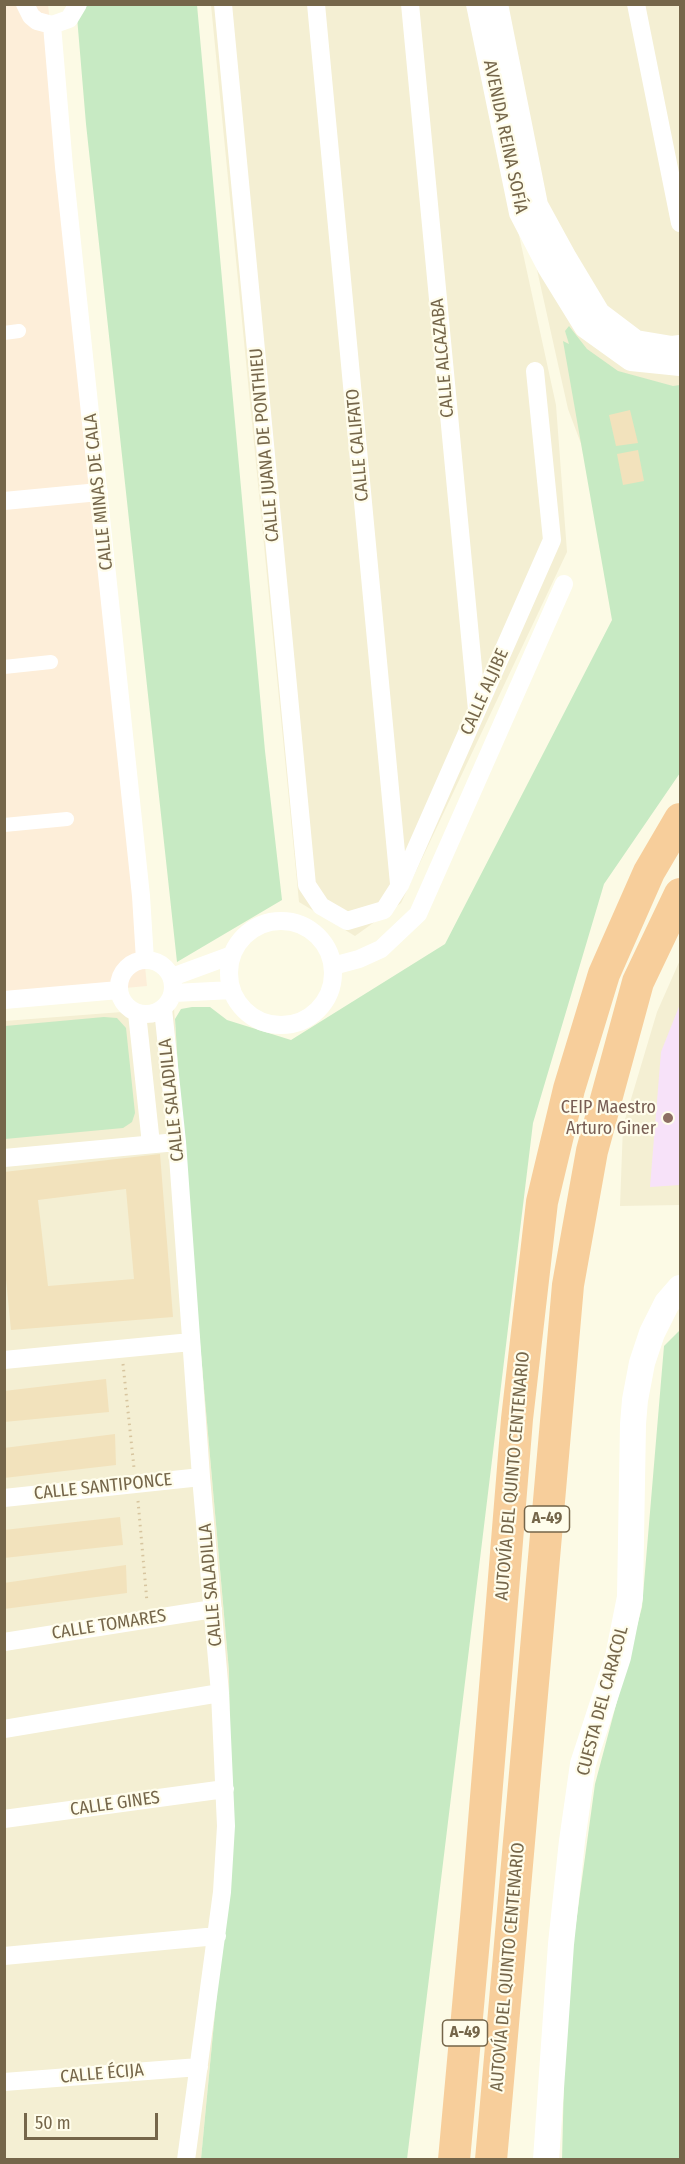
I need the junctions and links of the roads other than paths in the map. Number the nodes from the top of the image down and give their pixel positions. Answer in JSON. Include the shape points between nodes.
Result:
{"nodes":[{"id":1,"x":25,"y":4,"type":"edge"},
{"id":2,"x":78,"y":4,"type":"edge"},
{"id":3,"x":223,"y":4,"type":"edge"},
{"id":4,"x":316,"y":4,"type":"edge"},
{"id":5,"x":410,"y":4,"type":"edge"},
{"id":6,"x":477,"y":4,"type":"edge"},
{"id":7,"x":497,"y":4,"type":"edge"},
{"id":8,"x":636,"y":4,"type":"edge"},
{"id":9,"x":52,"y":25,"type":"junction"},
{"id":10,"x":681,"y":223,"type":"edge"},
{"id":11,"x":19,"y":331,"type":"dead end"},
{"id":12,"x":4,"y":333,"type":"edge"},
{"id":13,"x":681,"y":346,"type":"edge"},
{"id":14,"x":681,"y":365,"type":"edge"},
{"id":15,"x":535,"y":371,"type":"dead end"},
{"id":16,"x":99,"y":492,"type":"junction"},
{"id":17,"x":4,"y":501,"type":"edge"},
{"id":18,"x":564,"y":584,"type":"dead end"},
{"id":19,"x":51,"y":662,"type":"dead end"},
{"id":20,"x":4,"y":667,"type":"edge"},
{"id":21,"x":477,"y":712,"type":"junction"},
{"id":22,"x":67,"y":819,"type":"dead end"},
{"id":23,"x":681,"y":819,"type":"edge"},
{"id":24,"x":4,"y":825,"type":"edge"},
{"id":25,"x":307,"y":885,"type":"joint"},
{"id":26,"x":400,"y":885,"type":"junction"},
{"id":27,"x":681,"y":894,"type":"edge"},
{"id":28,"x":232,"y":955,"type":"junction"},
{"id":29,"x":146,"y":960,"type":"junction"},
{"id":30,"x":333,"y":966,"type":"junction"},
{"id":31,"x":173,"y":985,"type":"junction"},
{"id":32,"x":119,"y":990,"type":"junction"},
{"id":33,"x":232,"y":990,"type":"junction"},
{"id":34,"x":4,"y":1000,"type":"edge"},
{"id":35,"x":163,"y":1009,"type":"junction"},
{"id":36,"x":137,"y":1013,"type":"junction"},
{"id":37,"x":177,"y":1142,"type":"junction"},
{"id":38,"x":151,"y":1144,"type":"junction"},
{"id":39,"x":4,"y":1158,"type":"edge"},
{"id":40,"x":681,"y":1288,"type":"edge"},
{"id":41,"x":191,"y":1342,"type":"junction"},
{"id":42,"x":4,"y":1360,"type":"edge"},
{"id":43,"x":201,"y":1477,"type":"junction"},
{"id":44,"x":4,"y":1498,"type":"edge"},
{"id":45,"x":213,"y":1609,"type":"junction"},
{"id":46,"x":4,"y":1642,"type":"edge"},
{"id":47,"x":220,"y":1693,"type":"junction"},
{"id":48,"x":4,"y":1729,"type":"edge"},
{"id":49,"x":225,"y":1789,"type":"junction"},
{"id":50,"x":4,"y":1819,"type":"edge"},
{"id":51,"x":217,"y":1936,"type":"junction"},
{"id":52,"x":4,"y":1956,"type":"edge"},
{"id":53,"x":199,"y":2067,"type":"junction"},
{"id":54,"x":4,"y":2082,"type":"edge"},
{"id":55,"x":186,"y":2160,"type":"edge"},
{"id":56,"x":454,"y":2160,"type":"edge"},
{"id":57,"x":490,"y":2160,"type":"edge"},
{"id":58,"x":546,"y":2160,"type":"edge"}],
"edges":[{"from":1,"to":9,"type":"street","via":[[37,21]]},
{"from":2,"to":9,"type":"street","via":[[69,19]]},
{"from":3,"to":25,"type":"street","name":"CALLE JUANA DE PONTHIEU"},
{"from":4,"to":26,"type":"street","name":"CALLE CALIFATO"},
{"from":5,"to":21,"type":"street","name":"CALLE ALCAZABA"},
{"from":6,"to":14,"type":"street","name":"AVENIDA REINA SOFÍA","via":[[520,213],[548,267],[585,327],[631,360]]},
{"from":7,"to":13,"type":"street","name":"AVENIDA REINA SOFÍA","via":[[537,205],[599,313],[636,340]]},
{"from":8,"to":10,"type":"street"},
{"from":9,"to":16,"type":"street","name":"CALLE MINAS DE CALA"},
{"from":11,"to":12,"type":"street"},
{"from":15,"to":21,"type":"street","name":"CALLE ALJIBE","via":[[552,540]]},
{"from":16,"to":17,"type":"street"},
{"from":16,"to":29,"type":"street","name":"CALLE MINAS DE CALA"},
{"from":18,"to":30,"type":"street","via":[[418,914],[381,949]]},
{"from":19,"to":20,"type":"street"},
{"from":21,"to":26,"type":"street","name":"CALLE ALJIBE"},
{"from":22,"to":24,"type":"street"},
{"from":23,"to":56,"type":"highway","name":"AUTOVÍA DEL QUINTO CENTENARIO","number":"A-49","via":[[649,872],[603,974],[569,1089],[542,1202],[516,1419]]},
{"from":25,"to":26,"type":"street","name":"CALLE ALJIBE","via":[[321,906],[347,921],[384,910]]},
{"from":27,"to":57,"type":"highway","name":"AUTOVÍA DEL QUINTO CENTENARIO","number":"A-49","via":[[638,982],[592,1151],[568,1285]]},
{"from":28,"to":30,"type":"street","via":[[254,928],[287,921],[318,935]]},
{"from":28,"to":31,"type":"street"},
{"from":28,"to":33,"type":"street"},
{"from":29,"to":31,"type":"street","via":[[161,964]]},
{"from":29,"to":32,"type":"street","via":[[136,962],[123,973]]},
{"from":30,"to":33,"type":"street","via":[[326,998],[316,1011],[285,1025],[252,1016]]},
{"from":31,"to":33,"type":"street"},
{"from":31,"to":35,"type":"street","via":[[170,1002]]},
{"from":32,"to":34,"type":"street"},
{"from":32,"to":36,"type":"street","via":[[124,1004]]},
{"from":35,"to":36,"type":"street","via":[[146,1015]]},
{"from":35,"to":37,"type":"street","name":"CALLE SALADILLA"},
{"from":36,"to":38,"type":"street","name":"CALLE SALADILLA"},
{"from":37,"to":38,"type":"street"},
{"from":37,"to":41,"type":"street","name":"CALLE SALADILLA"},
{"from":38,"to":39,"type":"street"},
{"from":40,"to":58,"type":"main road","name":"CUESTA DEL CARACOL","via":[[667,1303],[652,1333],[635,1400],[630,1597],[618,1657],[583,1764],[561,1944]]},
{"from":41,"to":42,"type":"street"},
{"from":41,"to":43,"type":"street","name":"CALLE SALADILLA"},
{"from":43,"to":44,"type":"street","name":"CALLE SANTIPONCE"},
{"from":43,"to":45,"type":"street","name":"CALLE SALADILLA"},
{"from":45,"to":46,"type":"street","name":"CALLE TOMARES"},
{"from":45,"to":47,"type":"street","name":"CALLE SALADILLA"},
{"from":47,"to":48,"type":"street"},
{"from":47,"to":49,"type":"street","name":"CALLE SALADILLA"},
{"from":49,"to":50,"type":"street","name":"CALLE GINES"},
{"from":49,"to":51,"type":"street","name":"CALLE SALADILLA","via":[[225,1854]]},
{"from":51,"to":52,"type":"street"},
{"from":51,"to":53,"type":"street","name":"CALLE SALADILLA"},
{"from":53,"to":54,"type":"street","name":"CALLE ÉCIJA"},
{"from":53,"to":55,"type":"street","name":"CALLE SALADILLA"}]}
